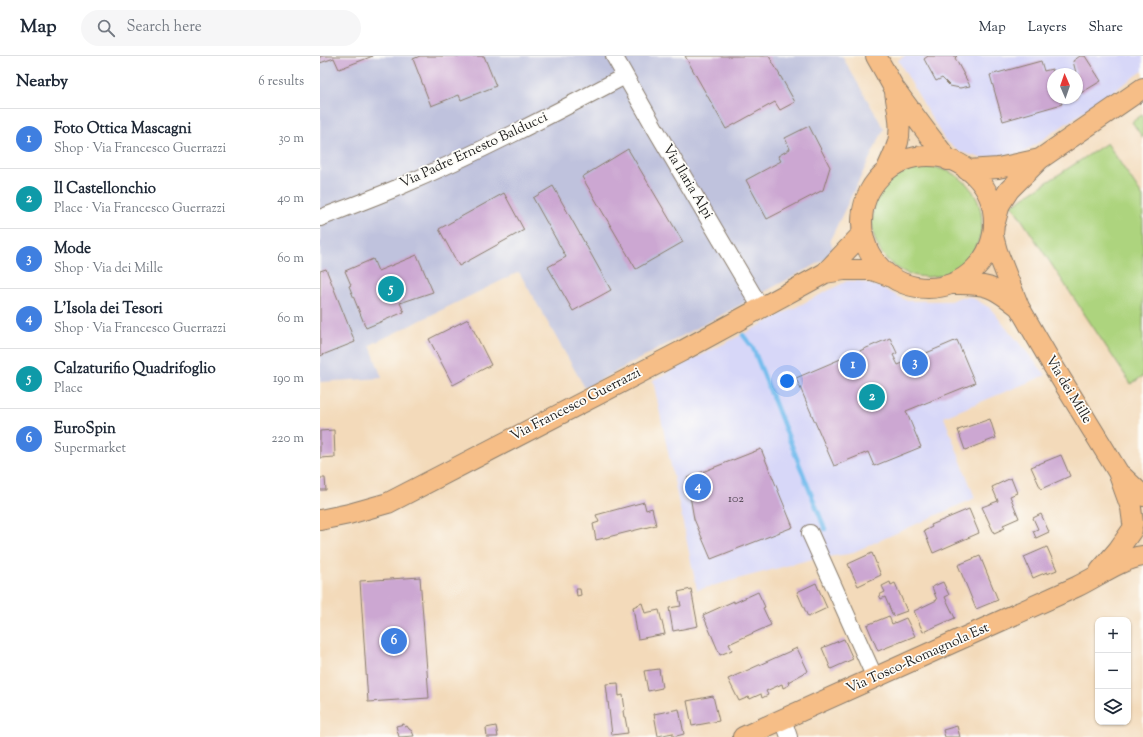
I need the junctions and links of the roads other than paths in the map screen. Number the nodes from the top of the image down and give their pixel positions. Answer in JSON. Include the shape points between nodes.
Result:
{"nodes":[{"id":1,"x":614,"y":56,"type":"edge"},
{"id":2,"x":876,"y":56,"type":"edge"},
{"id":3,"x":625,"y":76,"type":"junction"},
{"id":4,"x":894,"y":88,"type":"junction"},
{"id":5,"x":1143,"y":88,"type":"edge"},
{"id":6,"x":1040,"y":159,"type":"junction"},
{"id":7,"x":948,"y":160,"type":"junction"},
{"id":8,"x":967,"y":170,"type":"junction"},
{"id":9,"x":886,"y":171,"type":"junction"},
{"id":10,"x":320,"y":218,"type":"edge"},
{"id":11,"x":993,"y":232,"type":"junction"},
{"id":12,"x":862,"y":234,"type":"junction"},
{"id":13,"x":825,"y":273,"type":"junction"},
{"id":14,"x":889,"y":276,"type":"junction"},
{"id":15,"x":952,"y":284,"type":"junction"},
{"id":16,"x":1019,"y":307,"type":"junction"},
{"id":17,"x":761,"y":308,"type":"junction"},
{"id":18,"x":1118,"y":472,"type":"junction"},
{"id":19,"x":1143,"y":496,"type":"edge"},
{"id":20,"x":320,"y":520,"type":"edge"},
{"id":21,"x":1136,"y":521,"type":"edge"},
{"id":22,"x":810,"y":533,"type":"dead end"},
{"id":23,"x":1143,"y":551,"type":"edge"},
{"id":24,"x":1143,"y":556,"type":"edge"},
{"id":25,"x":1093,"y":579,"type":"junction"},
{"id":26,"x":876,"y":678,"type":"junction"},
{"id":27,"x":786,"y":728,"type":"edge"},
{"id":28,"x":743,"y":737,"type":"edge"}],
"edges":[{"from":1,"to":3,"type":"street","name":"Via Ilaria Alpi"},
{"from":2,"to":4,"type":"main road"},
{"from":3,"to":10,"type":"street","name":"Via Padre Ernesto Balducci","via":[[458,160],[399,187]]},
{"from":3,"to":17,"type":"street","name":"Via Ilaria Alpi"},
{"from":4,"to":7,"type":"main road"},
{"from":4,"to":9,"type":"main road","via":[[899,132],[898,142]]},
{"from":5,"to":6,"type":"main road"},
{"from":6,"to":8,"type":"main road","via":[[998,168]]},
{"from":6,"to":11,"type":"main road","via":[[1009,190],[1000,204]]},
{"from":7,"to":8,"type":"main road"},
{"from":7,"to":9,"type":"main road","via":[[935,157],[909,159]]},
{"from":8,"to":11,"type":"main road","via":[[985,190],[993,215]]},
{"from":9,"to":12,"type":"main road","via":[[873,186],[864,204]]},
{"from":11,"to":15,"type":"main road","via":[[989,248],[982,259],[964,278]]},
{"from":11,"to":16,"type":"main road","name":"Via dei Mille","via":[[997,251]]},
{"from":12,"to":13,"type":"main road","name":"Via Francesco Guerrazzi"},
{"from":12,"to":14,"type":"main road","via":[[874,260]]},
{"from":13,"to":14,"type":"main road","name":"Via Francesco Guerrazzi","via":[[872,270]]},
{"from":13,"to":17,"type":"main road","name":"Via Francesco Guerrazzi"},
{"from":14,"to":15,"type":"main road","via":[[909,286],[931,288]]},
{"from":15,"to":16,"type":"main road","name":"Via dei Mille","via":[[972,283],[987,286],[1002,293]]},
{"from":16,"to":18,"type":"main road","name":"Via dei Mille"},
{"from":17,"to":20,"type":"main road","name":"Via Francesco Guerrazzi","via":[[388,503]]},
{"from":18,"to":19,"type":"main road","name":"Via dei Mille"},
{"from":18,"to":21,"type":"main road","name":"Via dei Mille"},
{"from":21,"to":23,"type":"main road","via":[[1135,543]]},
{"from":21,"to":25,"type":"main road","name":"Via Tosco-Romagnola Est","via":[[1118,550]]},
{"from":22,"to":26,"type":"street"},
{"from":24,"to":25,"type":"main road","name":"Via Tosco-Romagnola Est","via":[[1136,557]]},
{"from":25,"to":26,"type":"main road","name":"Via Tosco-Romagnola Est"},
{"from":26,"to":27,"type":"main road","name":"Via Tosco-Romagnola Est"},
{"from":27,"to":28,"type":"main road","name":"Via Tosco-Romagnola Est"}]}
